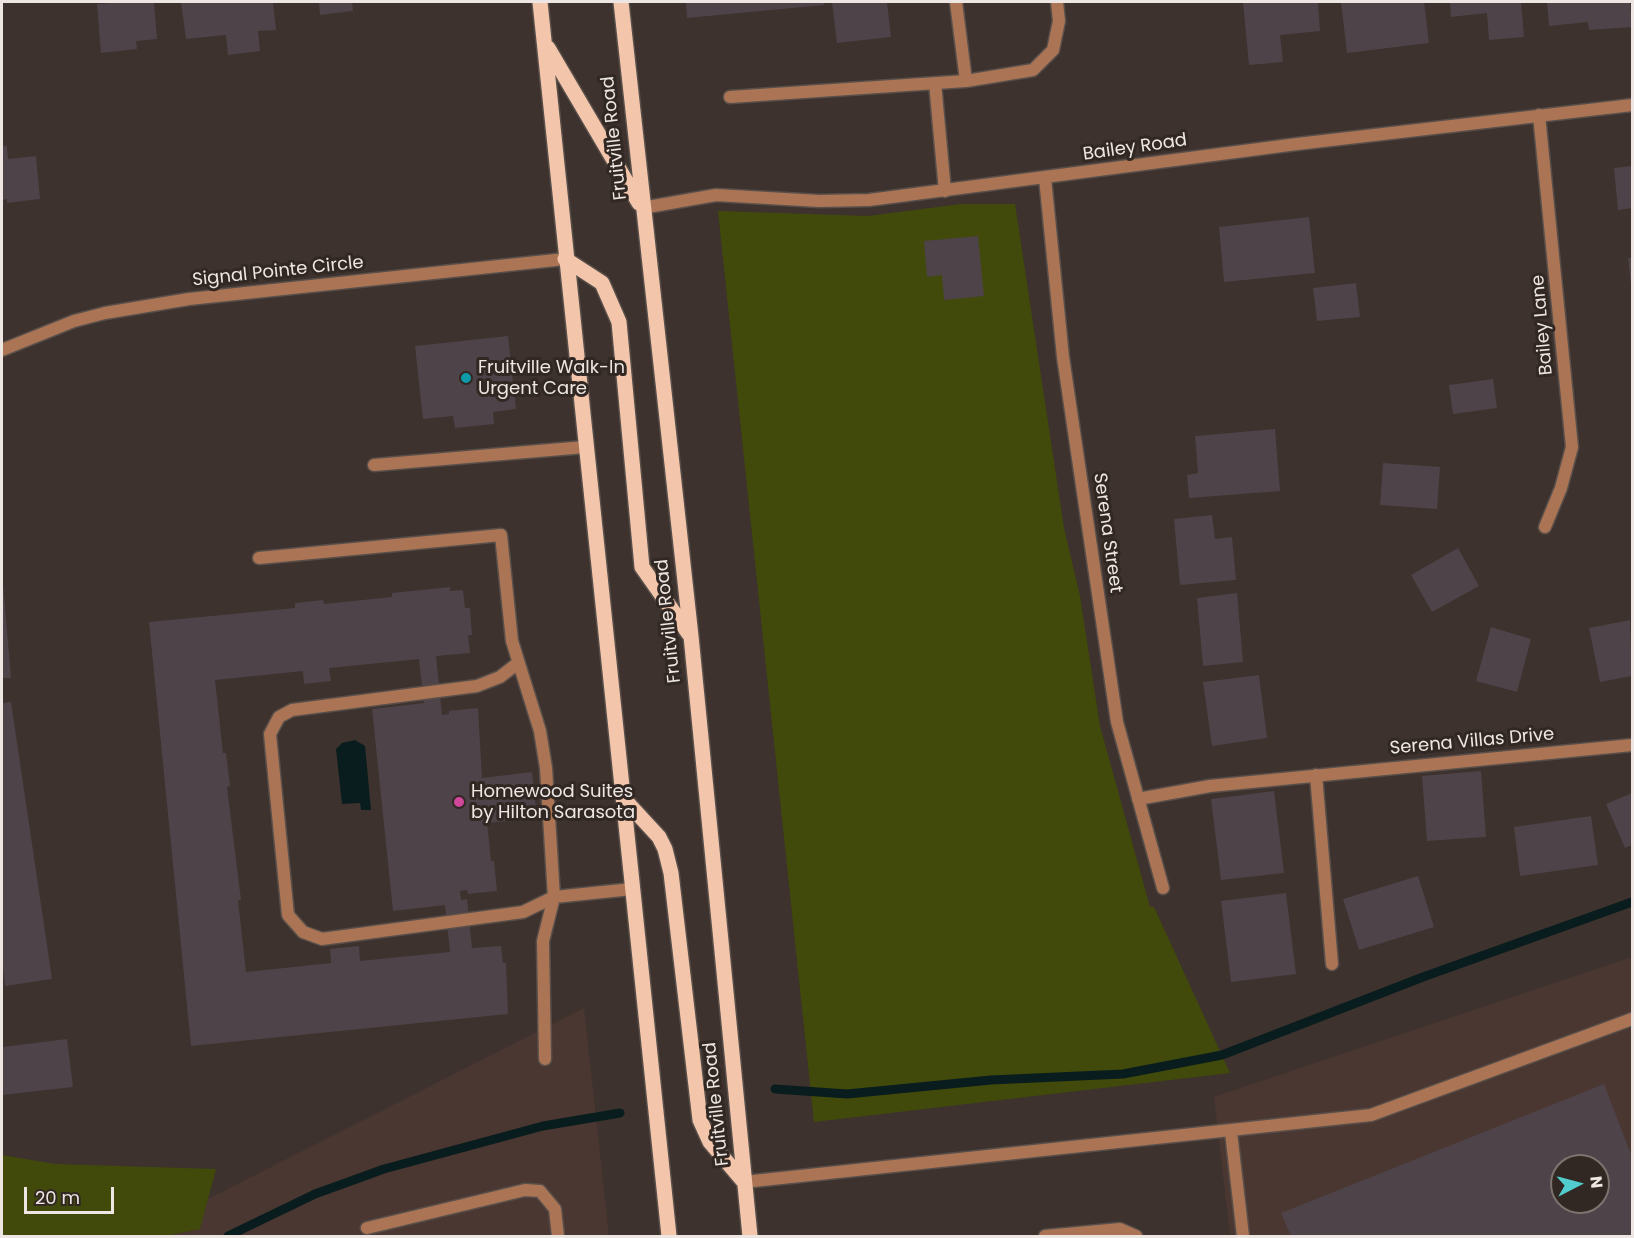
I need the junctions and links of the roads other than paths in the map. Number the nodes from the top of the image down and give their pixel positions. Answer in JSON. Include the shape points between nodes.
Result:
{"nodes":[{"id":1,"x":540,"y":2,"type":"edge"},
{"id":2,"x":621,"y":2,"type":"edge"},
{"id":3,"x":956,"y":2,"type":"edge"},
{"id":4,"x":1057,"y":2,"type":"edge"},
{"id":5,"x":545,"y":43,"type":"junction"},
{"id":6,"x":966,"y":81,"type":"junction"},
{"id":7,"x":935,"y":83,"type":"junction"},
{"id":8,"x":730,"y":97,"type":"dead end"},
{"id":9,"x":1632,"y":105,"type":"edge"},
{"id":10,"x":1539,"y":115,"type":"junction"},
{"id":11,"x":1045,"y":178,"type":"junction"},
{"id":12,"x":945,"y":190,"type":"junction"},
{"id":13,"x":642,"y":208,"type":"junction"},
{"id":14,"x":565,"y":259,"type":"junction"},
{"id":15,"x":2,"y":351,"type":"edge"},
{"id":16,"x":585,"y":447,"type":"junction"},
{"id":17,"x":374,"y":465,"type":"dead end"},
{"id":18,"x":1545,"y":527,"type":"dead end"},
{"id":19,"x":259,"y":558,"type":"dead end"},
{"id":20,"x":691,"y":636,"type":"junction"},
{"id":21,"x":518,"y":663,"type":"junction"},
{"id":22,"x":1632,"y":745,"type":"edge"},
{"id":23,"x":1316,"y":775,"type":"junction"},
{"id":24,"x":623,"y":798,"type":"junction"},
{"id":25,"x":1138,"y":798,"type":"junction"},
{"id":26,"x":1163,"y":888,"type":"dead end"},
{"id":27,"x":632,"y":889,"type":"junction"},
{"id":28,"x":554,"y":897,"type":"junction"},
{"id":29,"x":1332,"y":964,"type":"dead end"},
{"id":30,"x":1632,"y":1019,"type":"edge"},
{"id":31,"x":546,"y":1059,"type":"dead end"},
{"id":32,"x":1231,"y":1132,"type":"junction"},
{"id":33,"x":744,"y":1182,"type":"junction"},
{"id":34,"x":367,"y":1228,"type":"dead end"},
{"id":35,"x":558,"y":1236,"type":"edge"},
{"id":36,"x":669,"y":1236,"type":"edge"},
{"id":37,"x":750,"y":1236,"type":"edge"},
{"id":38,"x":1046,"y":1236,"type":"edge"},
{"id":39,"x":1136,"y":1236,"type":"edge"},
{"id":40,"x":1243,"y":1236,"type":"edge"}],
"edges":[{"from":1,"to":5,"type":"main road"},
{"from":2,"to":13,"type":"main road","name":"Fruitville Road"},
{"from":3,"to":6,"type":"street"},
{"from":4,"to":6,"type":"street","via":[[1059,21],[1053,50],[1033,70]]},
{"from":5,"to":13,"type":"main road"},
{"from":5,"to":14,"type":"main road"},
{"from":6,"to":7,"type":"street"},
{"from":7,"to":8,"type":"street"},
{"from":7,"to":12,"type":"street"},
{"from":9,"to":10,"type":"street","name":"Bailey Road"},
{"from":10,"to":11,"type":"street","name":"Bailey Road"},
{"from":10,"to":18,"type":"street","name":"Bailey Lane","via":[[1572,447],[1562,488]]},
{"from":11,"to":12,"type":"street","name":"Bailey Road"},
{"from":11,"to":25,"type":"street","name":"Serena Street","via":[[1063,357],[1115,710]]},
{"from":12,"to":13,"type":"street","name":"Bailey Road","via":[[859,200],[716,195]]},
{"from":13,"to":20,"type":"main road","name":"Fruitville Road"},
{"from":14,"to":15,"type":"street","name":"Signal Pointe Circle","via":[[189,299],[74,321]]},
{"from":14,"to":16,"type":"main road"},
{"from":14,"to":20,"type":"main road","via":[[602,283],[619,322],[642,567]]},
{"from":16,"to":17,"type":"street"},
{"from":16,"to":24,"type":"main road"},
{"from":19,"to":21,"type":"street","via":[[501,535],[512,641]]},
{"from":20,"to":33,"type":"main road","name":"Fruitville Road"},
{"from":21,"to":28,"type":"street","via":[[540,731],[546,768]]},
{"from":21,"to":28,"type":"street","via":[[500,677],[477,686],[292,710],[279,717],[270,734],[288,915],[303,932],[322,939],[523,912]]},
{"from":22,"to":23,"type":"street","name":"Serena Villas Drive"},
{"from":23,"to":25,"type":"street","name":"Serena Villas Drive"},
{"from":23,"to":29,"type":"street"},
{"from":24,"to":27,"type":"main road"},
{"from":24,"to":33,"type":"main road","via":[[665,849],[700,1120],[710,1142]]},
{"from":25,"to":26,"type":"street","name":"Serena Street"},
{"from":27,"to":28,"type":"street"},
{"from":27,"to":36,"type":"main road"},
{"from":28,"to":31,"type":"street","via":[[543,941]]},
{"from":30,"to":32,"type":"street","via":[[1371,1115]]},
{"from":32,"to":33,"type":"street"},
{"from":32,"to":40,"type":"street"},
{"from":33,"to":37,"type":"main road","name":"Fruitville Road"},
{"from":34,"to":35,"type":"street","via":[[525,1190],[540,1191],[555,1209]]},
{"from":38,"to":39,"type":"street","via":[[1120,1228]]}]}
